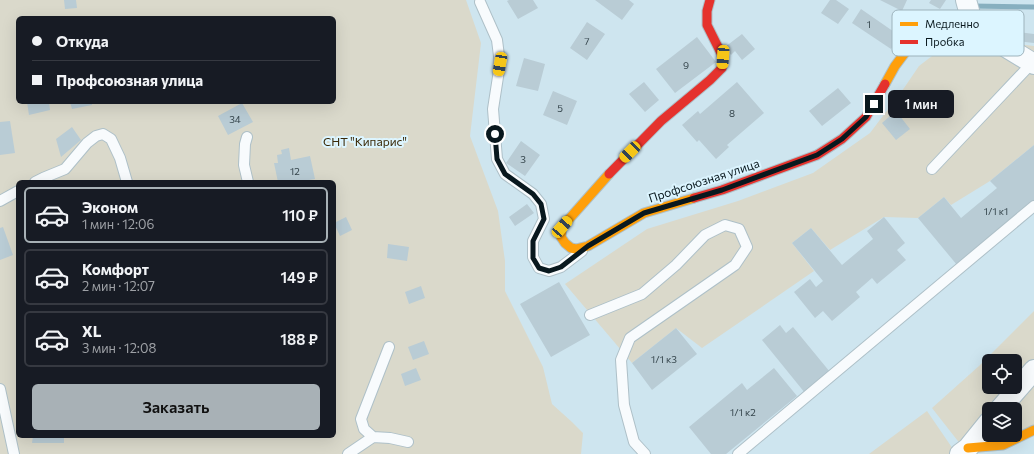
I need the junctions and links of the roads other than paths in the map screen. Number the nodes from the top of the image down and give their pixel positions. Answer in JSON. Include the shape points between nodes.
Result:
{"nodes":[{"id":1,"x":710,"y":0,"type":"edge"},
{"id":2,"x":480,"y":2,"type":"dead end"},
{"id":3,"x":902,"y":56,"type":"edge"},
{"id":4,"x":1021,"y":56,"type":"edge"},
{"id":5,"x":1033,"y":63,"type":"edge"},
{"id":6,"x":247,"y":137,"type":"dead end"},
{"id":7,"x":932,"y":170,"type":"dead end"},
{"id":8,"x":38,"y":180,"type":"edge"},
{"id":9,"x":126,"y":180,"type":"edge"},
{"id":10,"x":248,"y":180,"type":"edge"},
{"id":11,"x":16,"y":192,"type":"edge"},
{"id":12,"x":0,"y":201,"type":"edge"},
{"id":13,"x":1034,"y":206,"type":"edge"},
{"id":14,"x":588,"y":246,"type":"junction"},
{"id":15,"x":590,"y":315,"type":"dead end"},
{"id":16,"x":389,"y":347,"type":"dead end"},
{"id":17,"x":1034,"y":370,"type":"edge"},
{"id":18,"x":0,"y":389,"type":"edge"},
{"id":19,"x":1006,"y":402,"type":"edge"},
{"id":20,"x":982,"y":430,"type":"edge"},
{"id":21,"x":1034,"y":431,"type":"edge"},
{"id":22,"x":373,"y":437,"type":"junction"},
{"id":23,"x":408,"y":442,"type":"dead end"},
{"id":24,"x":964,"y":451,"type":"edge"},
{"id":25,"x":14,"y":454,"type":"edge"},
{"id":26,"x":348,"y":454,"type":"edge"},
{"id":27,"x":645,"y":454,"type":"edge"},
{"id":28,"x":738,"y":454,"type":"edge"}],
"edges":[{"from":1,"to":14,"type":"street","name":"Профсоюзная улица","via":[[707,25],[723,57],[722,68],[661,121],[600,183],[562,227],[560,237],[571,248],[576,250]]},
{"from":2,"to":14,"type":"lane","via":[[497,40],[500,64],[492,109],[497,159],[505,174],[533,194],[541,204],[544,219],[533,241],[533,258],[539,268],[549,271],[561,267]]},
{"from":3,"to":14,"type":"street","name":"Профсоюзная улица","via":[[866,117],[842,139],[817,155],[722,190],[644,213]]},
{"from":4,"to":5,"type":"street"},
{"from":5,"to":7,"type":"lane"},
{"from":6,"to":10,"type":"lane","via":[[244,165]]},
{"from":8,"to":9,"type":"lane","via":[[65,169],[87,143],[103,134],[111,139]]},
{"from":11,"to":12,"type":"lane"},
{"from":13,"to":28,"type":"lane"},
{"from":15,"to":27,"type":"lane","via":[[642,294],[676,265],[705,235],[725,225],[739,229],[747,247],[735,265],[630,338],[621,360],[624,405],[634,442]]},
{"from":16,"to":22,"type":"lane","via":[[361,419],[364,429]]},
{"from":17,"to":19,"type":"street"},
{"from":18,"to":25,"type":"lane"},
{"from":20,"to":24,"type":"street"},
{"from":21,"to":24,"type":"street","via":[[1003,445]]},
{"from":22,"to":23,"type":"lane"},
{"from":22,"to":26,"type":"lane"}]}
